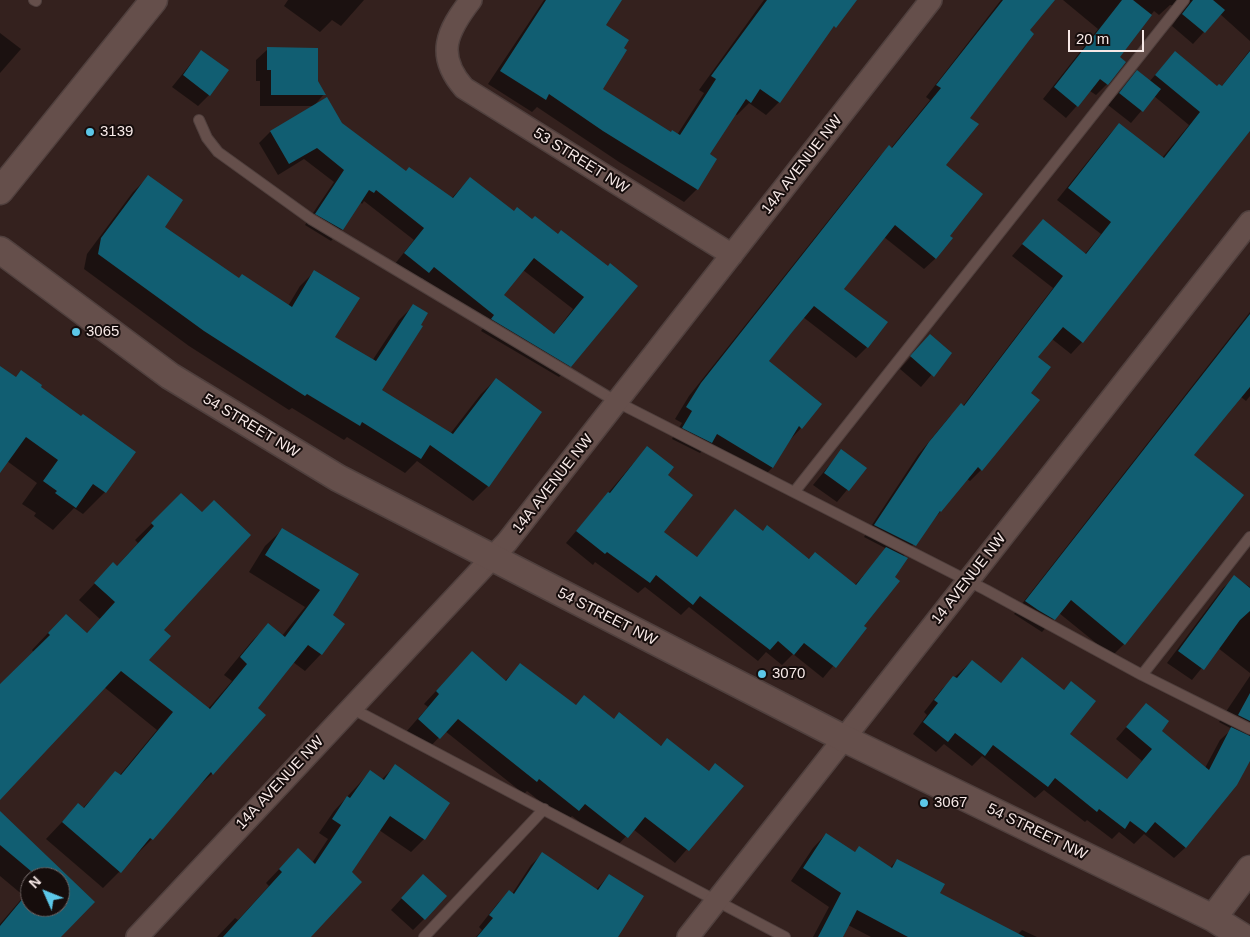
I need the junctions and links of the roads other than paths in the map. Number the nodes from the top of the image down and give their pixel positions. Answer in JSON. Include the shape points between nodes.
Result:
{"nodes":[{"id":1,"x":154,"y":0,"type":"edge"},
{"id":2,"x":471,"y":0,"type":"edge"},
{"id":3,"x":931,"y":0,"type":"edge"},
{"id":4,"x":1184,"y":0,"type":"edge"},
{"id":5,"x":200,"y":120,"type":"dead end"},
{"id":6,"x":0,"y":191,"type":"edge"},
{"id":7,"x":1250,"y":222,"type":"edge"},
{"id":8,"x":0,"y":250,"type":"edge"},
{"id":9,"x":732,"y":255,"type":"junction"},
{"id":10,"x":617,"y":402,"type":"junction"},
{"id":11,"x":795,"y":491,"type":"junction"},
{"id":12,"x":1250,"y":537,"type":"edge"},
{"id":13,"x":492,"y":558,"type":"junction"},
{"id":14,"x":968,"y":581,"type":"junction"},
{"id":15,"x":1142,"y":675,"type":"junction"},
{"id":16,"x":351,"y":708,"type":"junction"},
{"id":17,"x":1250,"y":729,"type":"edge"},
{"id":18,"x":844,"y":738,"type":"junction"},
{"id":19,"x":544,"y":809,"type":"junction"},
{"id":20,"x":1250,"y":869,"type":"edge"},
{"id":21,"x":717,"y":900,"type":"junction"},
{"id":22,"x":1213,"y":918,"type":"junction"},
{"id":23,"x":137,"y":937,"type":"edge"},
{"id":24,"x":424,"y":937,"type":"edge"},
{"id":25,"x":688,"y":937,"type":"edge"},
{"id":26,"x":785,"y":937,"type":"edge"},
{"id":27,"x":1243,"y":937,"type":"edge"}],
"edges":[{"from":1,"to":6,"type":"street"},
{"from":2,"to":9,"type":"street","name":"53 STREET NW","via":[[453,26],[446,54],[449,66],[464,88]]},
{"from":3,"to":9,"type":"street","name":"14A AVENUE NW"},
{"from":4,"to":11,"type":"lane"},
{"from":5,"to":10,"type":"lane","via":[[207,138],[218,152],[310,219]]},
{"from":7,"to":14,"type":"street","name":"14 AVENUE NW"},
{"from":8,"to":13,"type":"street","name":"54 STREET NW","via":[[138,354],[210,402],[338,478]]},
{"from":9,"to":10,"type":"street","name":"14A AVENUE NW"},
{"from":10,"to":11,"type":"lane"},
{"from":10,"to":13,"type":"street","name":"14A AVENUE NW"},
{"from":11,"to":14,"type":"lane"},
{"from":12,"to":15,"type":"lane"},
{"from":13,"to":16,"type":"street","name":"14A AVENUE NW"},
{"from":13,"to":18,"type":"street","name":"54 STREET NW"},
{"from":14,"to":15,"type":"lane"},
{"from":14,"to":18,"type":"street","name":"14 AVENUE NW"},
{"from":15,"to":17,"type":"lane"},
{"from":16,"to":19,"type":"lane"},
{"from":16,"to":23,"type":"street","name":"14A AVENUE NW"},
{"from":18,"to":21,"type":"street","name":"14 AVENUE NW"},
{"from":18,"to":22,"type":"street","name":"54 STREET NW"},
{"from":19,"to":21,"type":"lane"},
{"from":19,"to":24,"type":"lane"},
{"from":20,"to":22,"type":"street"},
{"from":21,"to":25,"type":"street","name":"14 AVENUE NW"},
{"from":21,"to":26,"type":"lane"},
{"from":22,"to":27,"type":"street","name":"54 STREET NW"}]}
